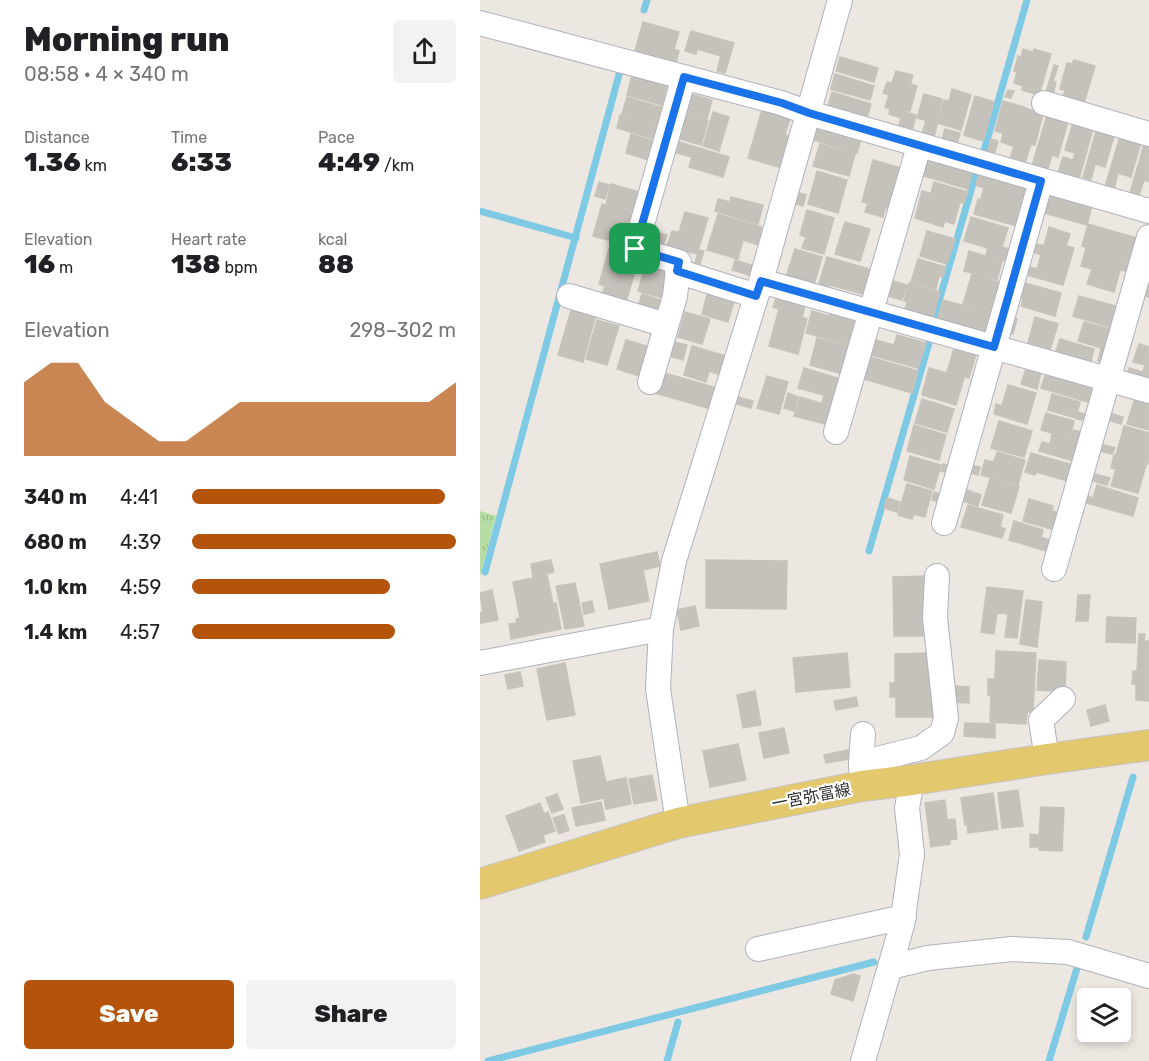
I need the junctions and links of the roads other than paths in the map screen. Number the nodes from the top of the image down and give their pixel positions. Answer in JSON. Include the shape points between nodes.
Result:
{"nodes":[{"id":1,"x":840,"y":0,"type":"edge"},
{"id":2,"x":480,"y":23,"type":"edge"},
{"id":3,"x":684,"y":77,"type":"junction"},
{"id":4,"x":1044,"y":103,"type":"dead end"},
{"id":5,"x":809,"y":113,"type":"junction"},
{"id":6,"x":1149,"y":134,"type":"edge"},
{"id":7,"x":919,"y":146,"type":"junction"},
{"id":8,"x":1041,"y":181,"type":"junction"},
{"id":9,"x":1149,"y":211,"type":"edge"},
{"id":10,"x":1149,"y":237,"type":"edge"},
{"id":11,"x":677,"y":271,"type":"junction"},
{"id":12,"x":758,"y":289,"type":"junction"},
{"id":13,"x":569,"y":296,"type":"dead end"},
{"id":14,"x":870,"y":312,"type":"junction"},
{"id":15,"x":666,"y":325,"type":"junction"},
{"id":16,"x":994,"y":347,"type":"junction"},
{"id":17,"x":1108,"y":379,"type":"junction"},
{"id":18,"x":650,"y":382,"type":"dead end"},
{"id":19,"x":1149,"y":390,"type":"edge"},
{"id":20,"x":836,"y":432,"type":"dead end"},
{"id":21,"x":944,"y":523,"type":"dead end"},
{"id":22,"x":1054,"y":569,"type":"dead end"},
{"id":23,"x":937,"y":576,"type":"dead end"},
{"id":24,"x":661,"y":629,"type":"junction"},
{"id":25,"x":480,"y":663,"type":"edge"},
{"id":26,"x":1063,"y":699,"type":"dead end"},
{"id":27,"x":863,"y":734,"type":"dead end"},
{"id":28,"x":1149,"y":745,"type":"edge"},
{"id":29,"x":1047,"y":759,"type":"junction"},
{"id":30,"x":862,"y":774,"type":"junction"},
{"id":31,"x":912,"y":780,"type":"junction"},
{"id":32,"x":678,"y":823,"type":"junction"},
{"id":33,"x":480,"y":884,"type":"edge"},
{"id":34,"x":904,"y":917,"type":"junction"},
{"id":35,"x":758,"y":949,"type":"dead end"},
{"id":36,"x":890,"y":967,"type":"junction"},
{"id":37,"x":1149,"y":976,"type":"edge"},
{"id":38,"x":863,"y":1061,"type":"edge"}],
"edges":[{"from":1,"to":5,"type":"street"},
{"from":2,"to":3,"type":"street"},
{"from":3,"to":5,"type":"street"},
{"from":3,"to":11,"type":"street","via":[[635,249],[679,262]]},
{"from":4,"to":6,"type":"street"},
{"from":5,"to":7,"type":"street"},
{"from":5,"to":12,"type":"street"},
{"from":7,"to":8,"type":"street"},
{"from":7,"to":14,"type":"street"},
{"from":8,"to":9,"type":"street"},
{"from":8,"to":16,"type":"street"},
{"from":10,"to":17,"type":"street"},
{"from":11,"to":12,"type":"street"},
{"from":11,"to":15,"type":"street","via":[[675,296]]},
{"from":12,"to":14,"type":"street"},
{"from":12,"to":24,"type":"street","via":[[674,561]]},
{"from":13,"to":15,"type":"street"},
{"from":14,"to":16,"type":"street"},
{"from":14,"to":20,"type":"street"},
{"from":15,"to":18,"type":"street"},
{"from":16,"to":17,"type":"street"},
{"from":16,"to":21,"type":"street"},
{"from":17,"to":19,"type":"street"},
{"from":17,"to":22,"type":"street"},
{"from":23,"to":30,"type":"street","via":[[935,618],[946,718],[942,733],[921,748]]},
{"from":24,"to":25,"type":"street"},
{"from":24,"to":32,"type":"street","via":[[658,689]]},
{"from":26,"to":29,"type":"street","via":[[1041,720]]},
{"from":27,"to":30,"type":"street"},
{"from":28,"to":29,"type":"main road","name":"一宮弥富線"},
{"from":29,"to":31,"type":"main road","name":"一宮弥富線"},
{"from":30,"to":31,"type":"main road","name":"一宮弥富線"},
{"from":30,"to":32,"type":"main road","name":"一宮弥富線"},
{"from":31,"to":34,"type":"street","via":[[907,808],[912,854]]},
{"from":32,"to":33,"type":"main road","name":"一宮弥富線"},
{"from":34,"to":35,"type":"street"},
{"from":34,"to":36,"type":"street"},
{"from":36,"to":37,"type":"street","via":[[928,958],[1012,949],[1068,952]]},
{"from":36,"to":38,"type":"street"}]}
